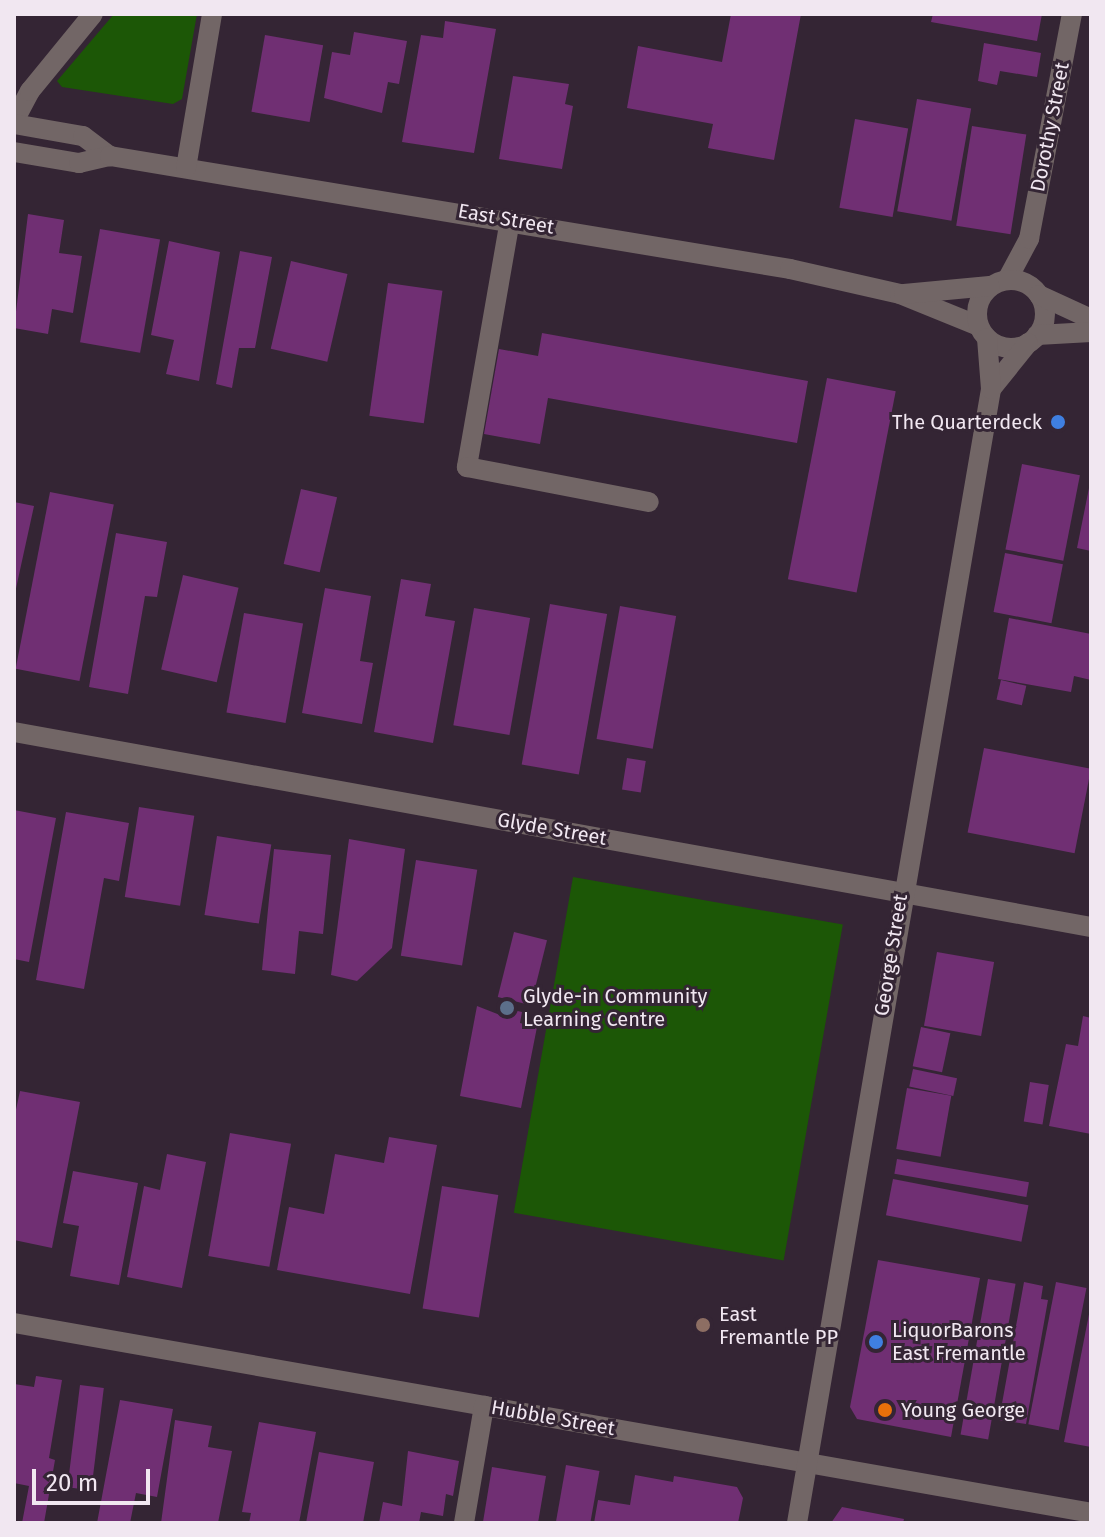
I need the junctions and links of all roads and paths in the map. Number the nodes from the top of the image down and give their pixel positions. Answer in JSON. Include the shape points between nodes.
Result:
{"nodes":[{"id":1,"x":93,"y":14,"type":"edge"},
{"id":2,"x":212,"y":14,"type":"edge"},
{"id":3,"x":1072,"y":14,"type":"edge"},
{"id":4,"x":14,"y":122,"type":"edge"},
{"id":5,"x":14,"y":152,"type":"edge"},
{"id":6,"x":110,"y":156,"type":"junction"},
{"id":7,"x":186,"y":168,"type":"junction"},
{"id":8,"x":510,"y":220,"type":"junction"},
{"id":9,"x":1029,"y":239,"type":"junction"},
{"id":10,"x":998,"y":283,"type":"junction"},
{"id":11,"x":1037,"y":293,"type":"junction"},
{"id":12,"x":900,"y":294,"type":"junction"},
{"id":13,"x":1091,"y":319,"type":"edge"},
{"id":14,"x":983,"y":332,"type":"junction"},
{"id":15,"x":1091,"y":332,"type":"edge"},
{"id":16,"x":1032,"y":339,"type":"junction"},
{"id":17,"x":991,"y":389,"type":"junction"},
{"id":18,"x":649,"y":502,"type":"dead end"},
{"id":19,"x":14,"y":732,"type":"edge"},
{"id":20,"x":901,"y":890,"type":"junction"},
{"id":21,"x":1091,"y":927,"type":"edge"},
{"id":22,"x":14,"y":1323,"type":"edge"},
{"id":23,"x":484,"y":1406,"type":"junction"},
{"id":24,"x":808,"y":1463,"type":"junction"},
{"id":25,"x":1091,"y":1513,"type":"edge"},
{"id":26,"x":464,"y":1523,"type":"edge"},
{"id":27,"x":797,"y":1523,"type":"edge"}],
"edges":[{"from":1,"to":4,"type":"street","via":[[30,91]]},
{"from":2,"to":7,"type":"street"},
{"from":3,"to":9,"type":"street","name":"Dorothy Street"},
{"from":4,"to":6,"type":"street","name":"East Street","via":[[83,136]]},
{"from":5,"to":6,"type":"street","name":"East Street","via":[[79,163]]},
{"from":6,"to":7,"type":"street","name":"East Street"},
{"from":7,"to":8,"type":"street","name":"East Street"},
{"from":8,"to":12,"type":"street","name":"East Street","via":[[790,269]]},
{"from":8,"to":18,"type":"street","via":[[467,467]]},
{"from":9,"to":10,"type":"street","name":"Dorothy Street"},
{"from":9,"to":11,"type":"street","name":"Dorothy Street"},
{"from":10,"to":11,"type":"street"},
{"from":10,"to":12,"type":"street","name":"East Street"},
{"from":10,"to":14,"type":"street","via":[[978,304]]},
{"from":11,"to":13,"type":"street"},
{"from":11,"to":16,"type":"street","via":[[1044,320]]},
{"from":12,"to":14,"type":"street","name":"East Street"},
{"from":14,"to":16,"type":"street","via":[[1007,348]]},
{"from":14,"to":17,"type":"street","name":"George Street"},
{"from":15,"to":16,"type":"street"},
{"from":16,"to":17,"type":"street","name":"George Street"},
{"from":17,"to":20,"type":"street","name":"George Street"},
{"from":19,"to":20,"type":"street","name":"Glyde Street"},
{"from":20,"to":21,"type":"street","name":"Glyde Street"},
{"from":20,"to":24,"type":"street","name":"George Street"},
{"from":22,"to":23,"type":"street","name":"Hubble Street"},
{"from":23,"to":24,"type":"street","name":"Hubble Street"},
{"from":23,"to":26,"type":"street"},
{"from":24,"to":25,"type":"street","name":"Hubble Street"},
{"from":24,"to":27,"type":"street","name":"George Street"}]}
